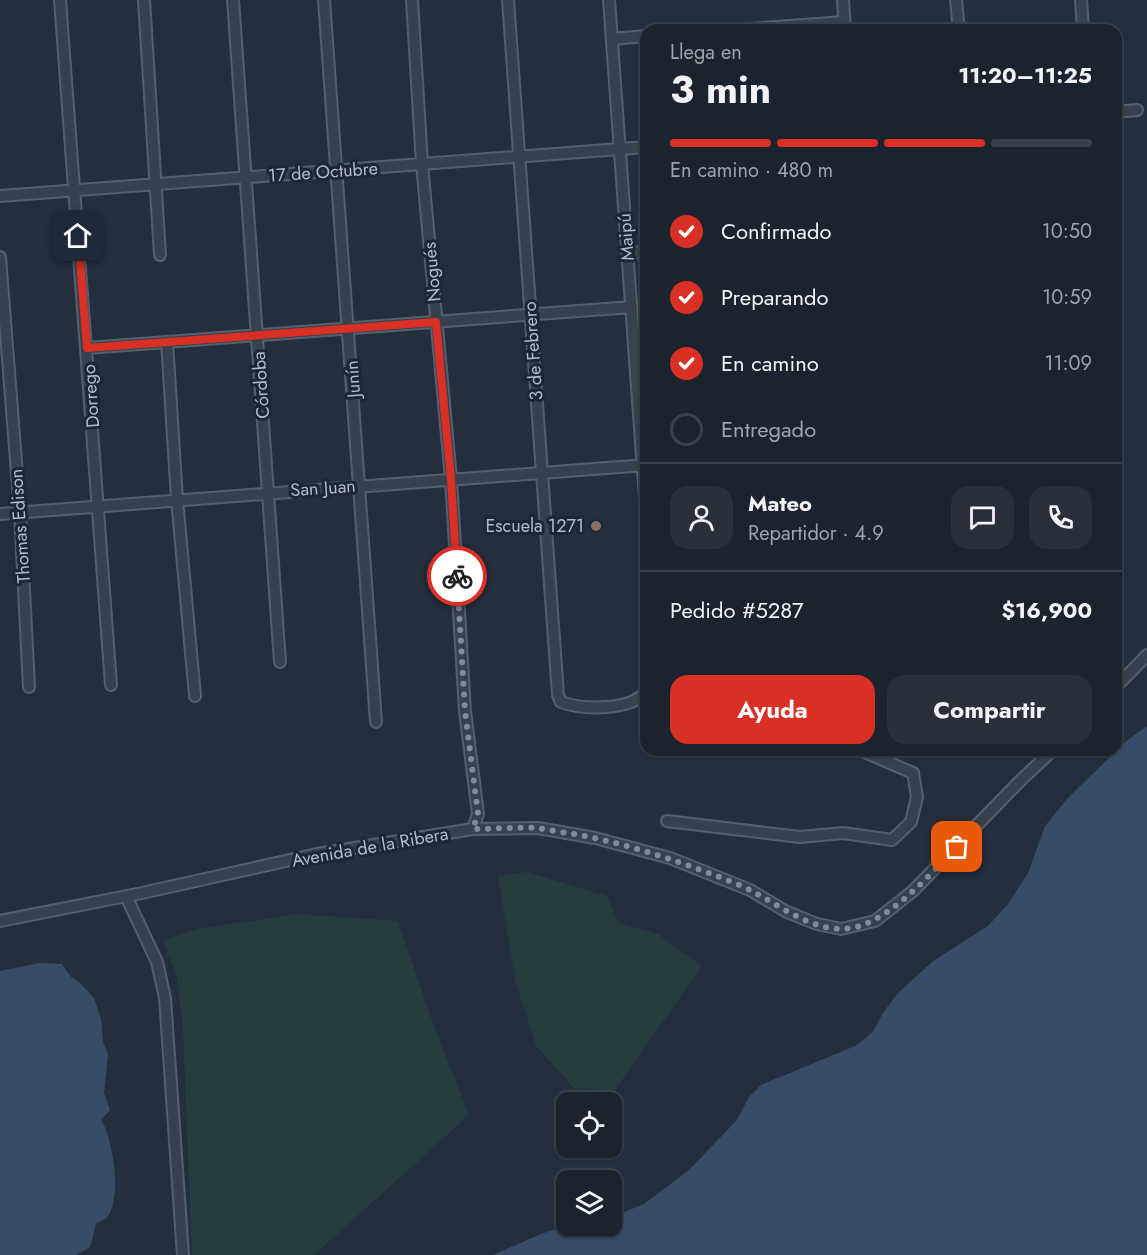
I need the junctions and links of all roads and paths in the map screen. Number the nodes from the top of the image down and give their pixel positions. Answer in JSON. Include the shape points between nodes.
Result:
{"nodes":[{"id":1,"x":60,"y":0,"type":"edge"},
{"id":2,"x":144,"y":0,"type":"edge"},
{"id":3,"x":233,"y":0,"type":"edge"},
{"id":4,"x":324,"y":0,"type":"edge"},
{"id":5,"x":411,"y":0,"type":"edge"},
{"id":6,"x":508,"y":0,"type":"edge"},
{"id":7,"x":609,"y":0,"type":"edge"},
{"id":8,"x":843,"y":0,"type":"edge"},
{"id":9,"x":956,"y":0,"type":"edge"},
{"id":10,"x":1081,"y":0,"type":"edge"},
{"id":11,"x":845,"y":24,"type":"edge"},
{"id":12,"x":958,"y":24,"type":"edge"},
{"id":13,"x":1083,"y":24,"type":"edge"},
{"id":14,"x":640,"y":37,"type":"edge"},
{"id":15,"x":612,"y":39,"type":"junction"},
{"id":16,"x":1137,"y":110,"type":"dead end"},
{"id":17,"x":1122,"y":111,"type":"edge"},
{"id":18,"x":640,"y":147,"type":"edge"},
{"id":19,"x":620,"y":149,"type":"junction"},
{"id":20,"x":519,"y":157,"type":"junction"},
{"id":21,"x":422,"y":164,"type":"junction"},
{"id":22,"x":337,"y":171,"type":"junction"},
{"id":23,"x":246,"y":178,"type":"junction"},
{"id":24,"x":156,"y":184,"type":"junction"},
{"id":25,"x":75,"y":191,"type":"junction"},
{"id":26,"x":0,"y":196,"type":"edge"},
{"id":27,"x":640,"y":252,"type":"edge"},
{"id":28,"x":628,"y":253,"type":"junction"},
{"id":29,"x":160,"y":255,"type":"dead end"},
{"id":30,"x":0,"y":257,"type":"edge"},
{"id":31,"x":632,"y":307,"type":"junction"},
{"id":32,"x":530,"y":314,"type":"junction"},
{"id":33,"x":436,"y":322,"type":"junction"},
{"id":34,"x":349,"y":328,"type":"junction"},
{"id":35,"x":257,"y":335,"type":"junction"},
{"id":36,"x":167,"y":342,"type":"junction"},
{"id":37,"x":87,"y":348,"type":"junction"},
{"id":38,"x":640,"y":351,"type":"edge"},
{"id":39,"x":640,"y":465,"type":"edge"},
{"id":40,"x":542,"y":472,"type":"junction"},
{"id":41,"x":451,"y":479,"type":"junction"},
{"id":42,"x":361,"y":486,"type":"junction"},
{"id":43,"x":268,"y":492,"type":"junction"},
{"id":44,"x":177,"y":500,"type":"junction"},
{"id":45,"x":99,"y":506,"type":"junction"},
{"id":46,"x":20,"y":512,"type":"junction"},
{"id":47,"x":0,"y":514,"type":"edge"},
{"id":48,"x":1147,"y":655,"type":"edge"},
{"id":49,"x":280,"y":662,"type":"dead end"},
{"id":50,"x":1122,"y":681,"type":"edge"},
{"id":51,"x":111,"y":685,"type":"dead end"},
{"id":52,"x":29,"y":687,"type":"dead end"},
{"id":53,"x":195,"y":696,"type":"dead end"},
{"id":54,"x":640,"y":697,"type":"edge"},
{"id":55,"x":376,"y":722,"type":"dead end"},
{"id":56,"x":874,"y":756,"type":"edge"},
{"id":57,"x":1047,"y":756,"type":"edge"},
{"id":58,"x":667,"y":821,"type":"dead end"},
{"id":59,"x":473,"y":829,"type":"junction"},
{"id":60,"x":126,"y":896,"type":"junction"},
{"id":61,"x":0,"y":921,"type":"edge"},
{"id":62,"x":183,"y":1255,"type":"edge"}],
"edges":[{"from":1,"to":25,"type":"street","name":"Dorrego"},
{"from":2,"to":24,"type":"street"},
{"from":3,"to":23,"type":"street","name":"Córdoba"},
{"from":4,"to":22,"type":"street","name":"Junín"},
{"from":5,"to":21,"type":"street","name":"Nogués"},
{"from":6,"to":20,"type":"street","name":"3 de Febrero"},
{"from":7,"to":15,"type":"street","name":"Maipú"},
{"from":8,"to":11,"type":"street"},
{"from":9,"to":12,"type":"street"},
{"from":10,"to":13,"type":"street"},
{"from":14,"to":15,"type":"street"},
{"from":15,"to":19,"type":"street","name":"Maipú"},
{"from":16,"to":17,"type":"street"},
{"from":18,"to":19,"type":"street","name":"17 de Octubre"},
{"from":19,"to":20,"type":"street","name":"17 de Octubre"},
{"from":19,"to":28,"type":"street","name":"Maipú"},
{"from":20,"to":21,"type":"street","name":"17 de Octubre"},
{"from":20,"to":32,"type":"street","name":"3 de Febrero"},
{"from":21,"to":22,"type":"street","name":"17 de Octubre"},
{"from":21,"to":33,"type":"street","name":"Nogués"},
{"from":22,"to":23,"type":"street","name":"17 de Octubre"},
{"from":22,"to":34,"type":"street","name":"Junín"},
{"from":23,"to":24,"type":"street","name":"17 de Octubre"},
{"from":23,"to":35,"type":"street","name":"Córdoba"},
{"from":24,"to":25,"type":"street","name":"17 de Octubre"},
{"from":24,"to":29,"type":"street"},
{"from":25,"to":26,"type":"street","name":"17 de Octubre"},
{"from":25,"to":37,"type":"street","name":"Dorrego"},
{"from":27,"to":28,"type":"street"},
{"from":28,"to":31,"type":"street","name":"Maipú"},
{"from":30,"to":46,"type":"street","name":"Thomas Edison"},
{"from":31,"to":32,"type":"street"},
{"from":31,"to":38,"type":"street","name":"Maipú"},
{"from":32,"to":33,"type":"street"},
{"from":32,"to":40,"type":"street","name":"3 de Febrero"},
{"from":33,"to":34,"type":"street"},
{"from":33,"to":41,"type":"street","name":"Nogués"},
{"from":34,"to":35,"type":"street"},
{"from":34,"to":42,"type":"street","name":"Junín"},
{"from":35,"to":36,"type":"street"},
{"from":35,"to":43,"type":"street","name":"Córdoba"},
{"from":36,"to":37,"type":"street"},
{"from":36,"to":44,"type":"street"},
{"from":37,"to":45,"type":"street","name":"Dorrego"},
{"from":39,"to":40,"type":"street","name":"San Juan"},
{"from":40,"to":41,"type":"street","name":"San Juan"},
{"from":40,"to":54,"type":"street","name":"3 de Febrero","via":[[561,702],[579,707],[602,706]]},
{"from":41,"to":42,"type":"street","name":"San Juan"},
{"from":41,"to":59,"type":"street","name":"Nogués","via":[[465,711],[478,814]]},
{"from":42,"to":43,"type":"street","name":"San Juan"},
{"from":42,"to":55,"type":"street","name":"Junín"},
{"from":43,"to":44,"type":"street","name":"San Juan"},
{"from":43,"to":49,"type":"street","name":"Córdoba"},
{"from":44,"to":45,"type":"street","name":"San Juan"},
{"from":44,"to":53,"type":"street"},
{"from":45,"to":46,"type":"street","name":"San Juan"},
{"from":45,"to":51,"type":"street","name":"Dorrego"},
{"from":46,"to":47,"type":"street","name":"San Juan"},
{"from":46,"to":52,"type":"street","name":"Thomas Edison"},
{"from":48,"to":50,"type":"street"},
{"from":56,"to":58,"type":"street","via":[[913,773],[917,798],[911,822],[892,840],[843,833],[800,837]]},
{"from":57,"to":59,"type":"street","name":"Avenida de la Ribera","via":[[913,891],[874,921],[841,929],[788,912],[750,890],[670,858],[538,828]]},
{"from":59,"to":60,"type":"street","name":"Avenida de la Ribera","via":[[317,854]]},
{"from":60,"to":61,"type":"street","name":"Avenida de la Ribera"},
{"from":60,"to":62,"type":"street","via":[[157,962],[165,998]]}]}
